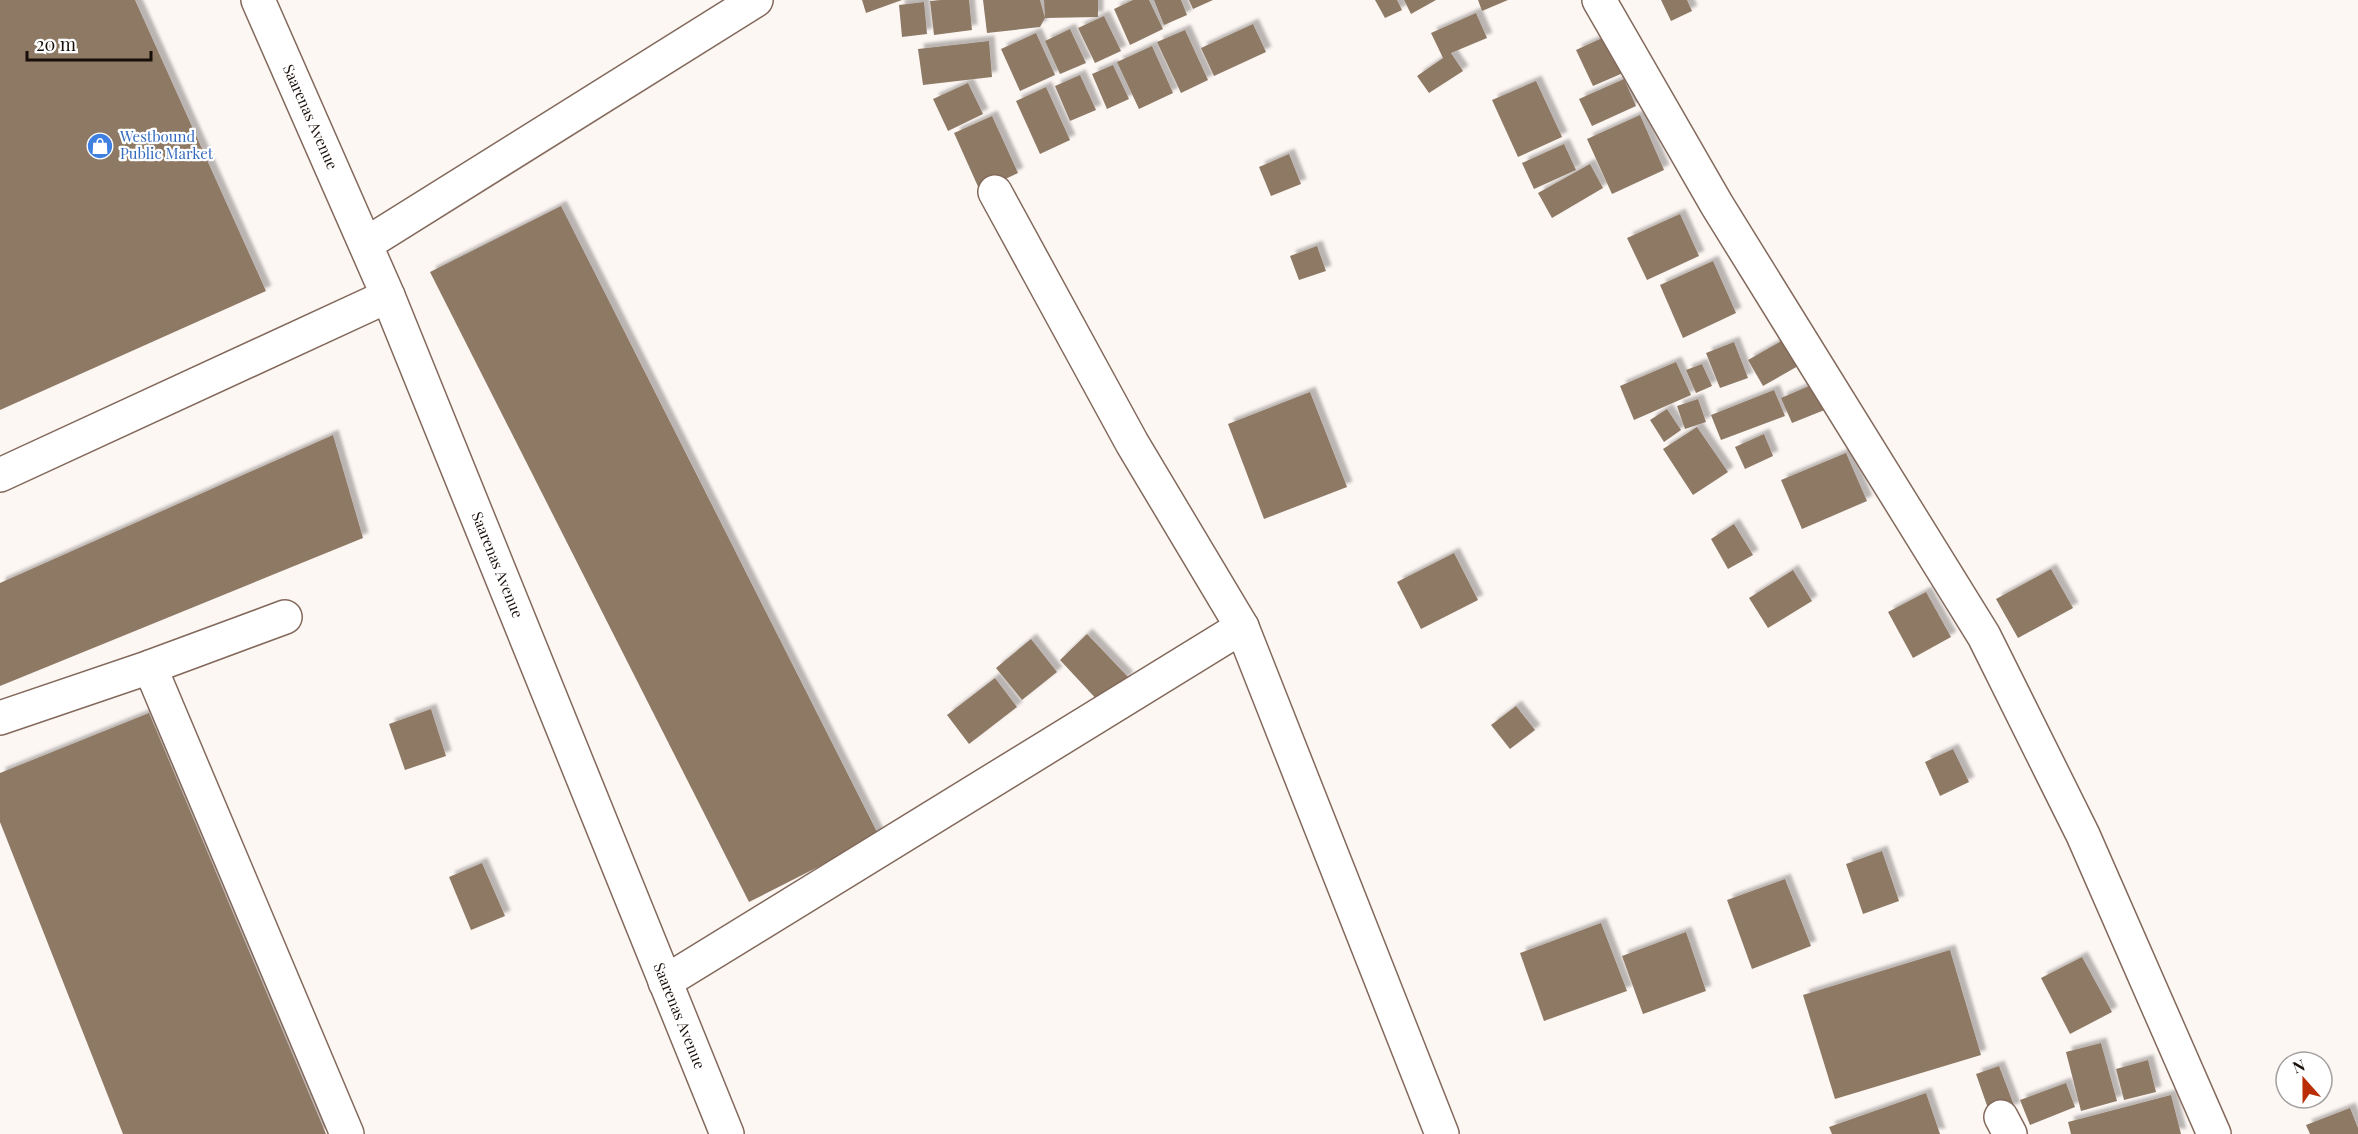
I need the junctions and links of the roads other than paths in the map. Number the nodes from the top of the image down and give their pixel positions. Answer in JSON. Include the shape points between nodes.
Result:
{"nodes":[{"id":1,"x":258,"y":0,"type":"edge"},
{"id":2,"x":756,"y":0,"type":"edge"},
{"id":3,"x":1599,"y":0,"type":"edge"},
{"id":4,"x":995,"y":192,"type":"dead end"},
{"id":5,"x":366,"y":244,"type":"junction"},
{"id":6,"x":388,"y":296,"type":"junction"},
{"id":7,"x":0,"y":475,"type":"edge"},
{"id":8,"x":285,"y":617,"type":"dead end"},
{"id":9,"x":1242,"y":627,"type":"junction"},
{"id":10,"x":150,"y":667,"type":"junction"},
{"id":11,"x":0,"y":718,"type":"edge"},
{"id":12,"x":665,"y":982,"type":"junction"},
{"id":13,"x":347,"y":1134,"type":"edge"},
{"id":14,"x":727,"y":1134,"type":"edge"},
{"id":15,"x":1443,"y":1134,"type":"edge"},
{"id":16,"x":2214,"y":1134,"type":"edge"}],
"edges":[{"from":1,"to":5,"type":"street","name":"Saarenas Avenue"},
{"from":2,"to":5,"type":"street"},
{"from":3,"to":16,"type":"street","via":[[1717,205],[1984,636],[2083,835]]},
{"from":4,"to":9,"type":"street","via":[[1132,443]]},
{"from":5,"to":6,"type":"street","name":"Saarenas Avenue"},
{"from":6,"to":7,"type":"street"},
{"from":6,"to":12,"type":"street","name":"Saarenas Avenue"},
{"from":8,"to":10,"type":"street"},
{"from":9,"to":12,"type":"street"},
{"from":9,"to":15,"type":"street"},
{"from":10,"to":11,"type":"street"},
{"from":10,"to":13,"type":"street"},
{"from":12,"to":14,"type":"street","name":"Saarenas Avenue"}]}
